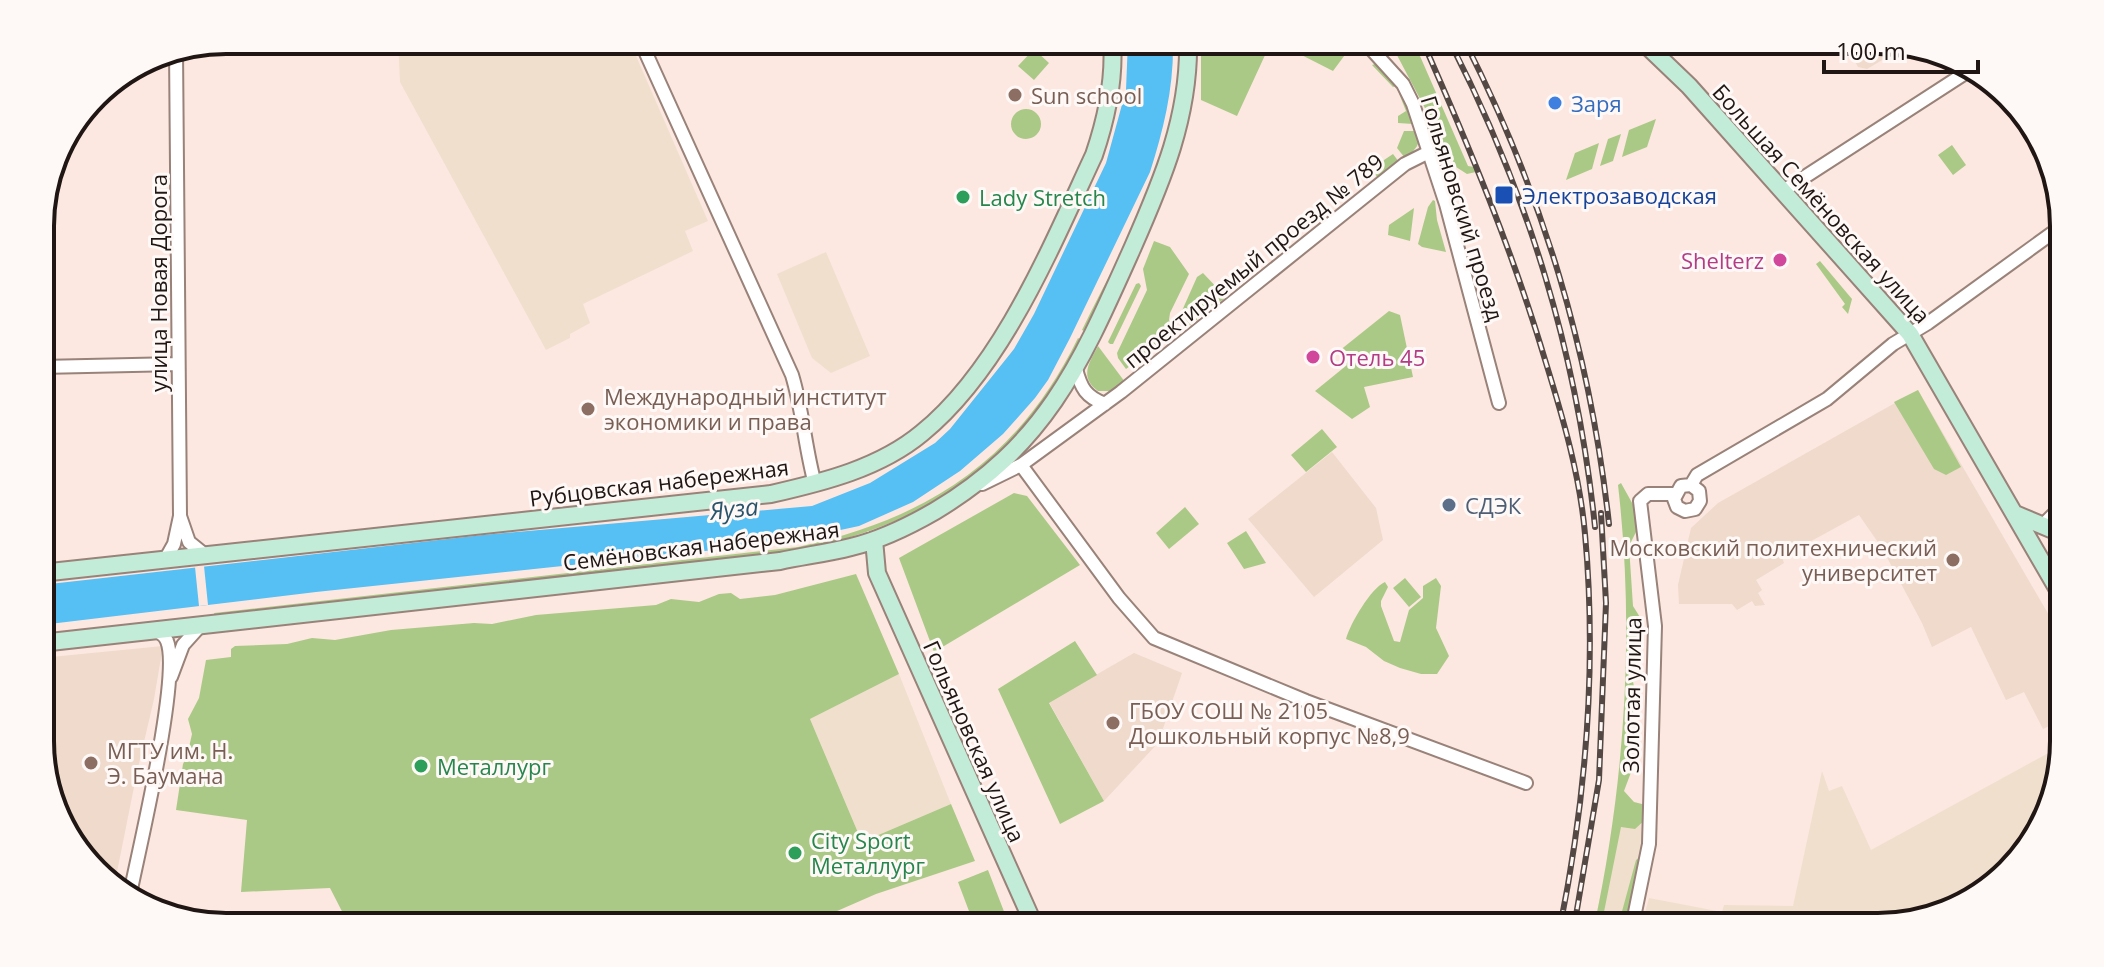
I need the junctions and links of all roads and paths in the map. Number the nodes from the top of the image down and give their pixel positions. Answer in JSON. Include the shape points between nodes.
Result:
{"nodes":[{"id":1,"x":646,"y":54,"type":"edge"},
{"id":2,"x":1111,"y":54,"type":"edge"},
{"id":3,"x":1187,"y":54,"type":"edge"},
{"id":4,"x":1376,"y":54,"type":"edge"},
{"id":5,"x":1656,"y":54,"type":"edge"},
{"id":6,"x":1666,"y":54,"type":"edge"},
{"id":7,"x":176,"y":62,"type":"edge"},
{"id":8,"x":1961,"y":76,"type":"edge"},
{"id":9,"x":1689,"y":86,"type":"junction"},
{"id":10,"x":1429,"y":152,"type":"junction"},
{"id":11,"x":1783,"y":191,"type":"junction"},
{"id":12,"x":2050,"y":235,"type":"edge"},
{"id":13,"x":1910,"y":334,"type":"junction"},
{"id":14,"x":178,"y":364,"type":"junction"},
{"id":15,"x":54,"y":367,"type":"edge"},
{"id":16,"x":1076,"y":369,"type":"junction"},
{"id":17,"x":1499,"y":403,"type":"dead end"},
{"id":18,"x":1105,"y":404,"type":"junction"},
{"id":19,"x":1021,"y":465,"type":"junction"},
{"id":20,"x":815,"y":484,"type":"junction"},
{"id":21,"x":1691,"y":485,"type":"junction"},
{"id":22,"x":968,"y":491,"type":"junction"},
{"id":23,"x":1674,"y":494,"type":"junction"},
{"id":24,"x":2015,"y":514,"type":"junction"},
{"id":25,"x":180,"y":516,"type":"junction"},
{"id":26,"x":2050,"y":518,"type":"edge"},
{"id":27,"x":2042,"y":526,"type":"junction"},
{"id":28,"x":2050,"y":529,"type":"edge"},
{"id":29,"x":874,"y":540,"type":"junction"},
{"id":30,"x":852,"y":547,"type":"junction"},
{"id":31,"x":205,"y":555,"type":"junction"},
{"id":32,"x":165,"y":560,"type":"junction"},
{"id":33,"x":54,"y":572,"type":"edge"},
{"id":34,"x":877,"y":573,"type":"junction"},
{"id":35,"x":2050,"y":575,"type":"edge"},
{"id":36,"x":202,"y":625,"type":"junction"},
{"id":37,"x":153,"y":630,"type":"junction"},
{"id":38,"x":54,"y":641,"type":"edge"},
{"id":39,"x":169,"y":684,"type":"junction"},
{"id":40,"x":1526,"y":783,"type":"dead end"},
{"id":41,"x":132,"y":884,"type":"edge"},
{"id":42,"x":1029,"y":913,"type":"edge"},
{"id":43,"x":1635,"y":913,"type":"edge"}],
"edges":[{"from":1,"to":20,"type":"street","via":[[792,375]]},
{"from":2,"to":20,"type":"main road","name":"Рубцовская набережная","via":[[1105,124],[1094,155],[985,365],[922,433],[871,463]]},
{"from":3,"to":16,"type":"main road","name":"Семёновская набережная","via":[[1183,112],[1161,186]]},
{"from":4,"to":10,"type":"street","name":"Гольяновский проезд","via":[[1403,84]]},
{"from":5,"to":9,"type":"main road","name":"Большая Семёновская улица"},
{"from":6,"to":9,"type":"main road","name":"Большая Семёновская улица"},
{"from":7,"to":14,"type":"street","name":"улица Новая Дорога"},
{"from":8,"to":11,"type":"street"},
{"from":9,"to":11,"type":"main road","name":"Большая Семёновская улица"},
{"from":10,"to":17,"type":"street","name":"Гольяновский проезд"},
{"from":10,"to":18,"type":"street","name":"проектируемый проезд № 789","via":[[1405,164]]},
{"from":11,"to":13,"type":"main road","name":"Большая Семёновская улица"},
{"from":12,"to":13,"type":"street","name":"Золотая улица"},
{"from":13,"to":21,"type":"street","name":"Золотая улица","via":[[1827,399],[1697,475]]},
{"from":13,"to":24,"type":"main road","name":"Большая Семёновская улица"},
{"from":14,"to":15,"type":"street"},
{"from":14,"to":25,"type":"street","name":"улица Новая Дорога"},
{"from":16,"to":18,"type":"street","via":[[1081,387]]},
{"from":16,"to":22,"type":"main road","name":"Семёновская набережная","via":[[1009,457]]},
{"from":18,"to":19,"type":"street","name":"проектируемый проезд № 789"},
{"from":19,"to":22,"type":"street","name":"проектируемый проезд № 789"},
{"from":19,"to":40,"type":"street","via":[[1154,638]]},
{"from":20,"to":31,"type":"main road","name":"Рубцовская набережная","via":[[771,494]]},
{"from":21,"to":23,"type":"street","name":"Золотая улица"},
{"from":21,"to":23,"type":"street","via":[[1700,496],[1695,509],[1681,510]]},
{"from":22,"to":29,"type":"main road","name":"Семёновская набережная"},
{"from":23,"to":43,"type":"street","name":"Золотая улица","via":[[1648,494],[1640,501],[1655,626],[1649,844]]},
{"from":24,"to":27,"type":"main road"},
{"from":24,"to":35,"type":"main road","name":"Большая Семёновская улица"},
{"from":25,"to":31,"type":"street","name":"улица Новая Дорога","via":[[189,542]]},
{"from":25,"to":32,"type":"street","name":"улица Новая Дорога"},
{"from":26,"to":27,"type":"street"},
{"from":27,"to":28,"type":"main road"},
{"from":29,"to":30,"type":"main road","name":"Семёновская набережная"},
{"from":29,"to":34,"type":"main road","name":"Гольяновская улица"},
{"from":30,"to":34,"type":"main road","name":"Гольяновская улица"},
{"from":30,"to":36,"type":"main road","name":"Семёновская набережная","via":[[780,561]]},
{"from":31,"to":32,"type":"main road","name":"Рубцовская набережная"},
{"from":32,"to":33,"type":"main road","name":"Рубцовская набережная"},
{"from":34,"to":42,"type":"main road","name":"Гольяновская улица"},
{"from":36,"to":37,"type":"main road","name":"Семёновская набережная"},
{"from":36,"to":39,"type":"street","via":[[183,645]]},
{"from":37,"to":38,"type":"main road","name":"Семёновская набережная"},
{"from":37,"to":39,"type":"street","via":[[168,643]]},
{"from":39,"to":41,"type":"street"}]}
